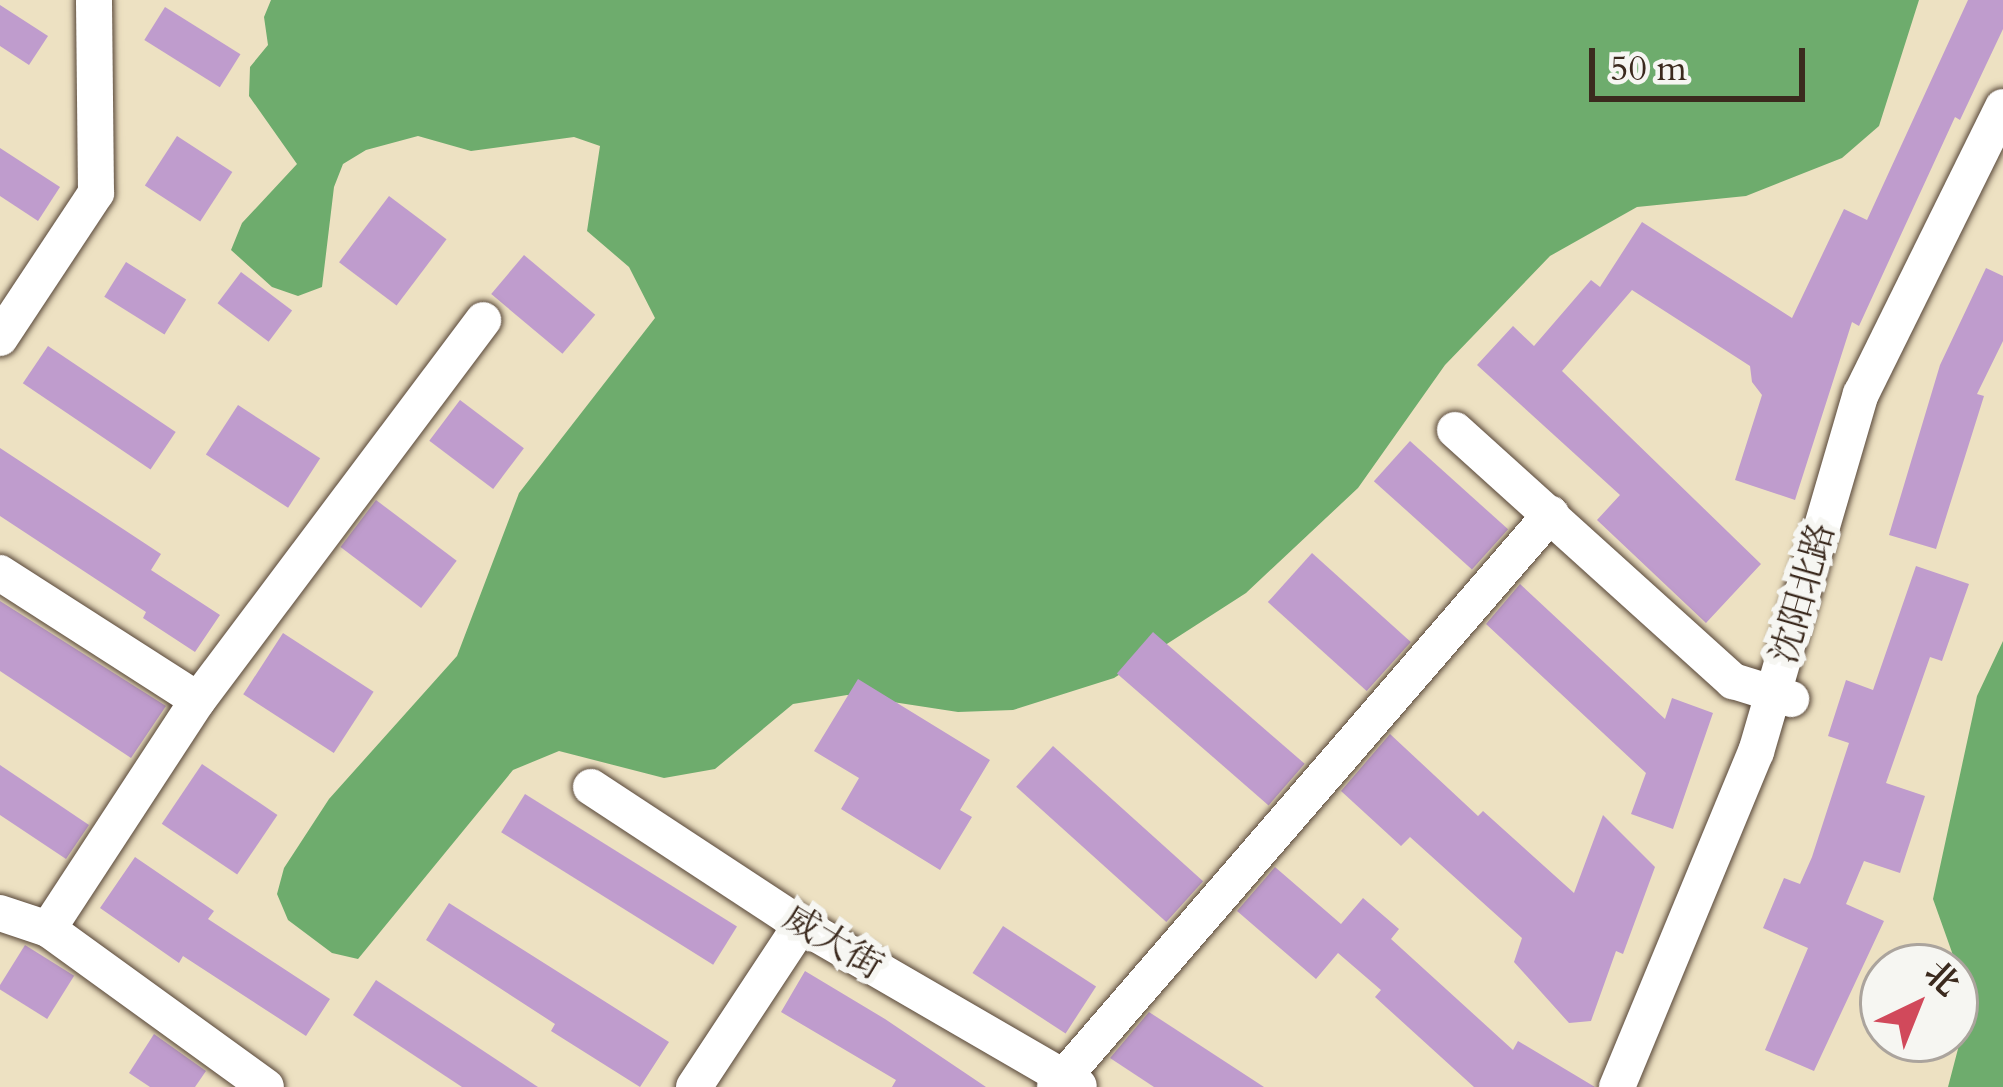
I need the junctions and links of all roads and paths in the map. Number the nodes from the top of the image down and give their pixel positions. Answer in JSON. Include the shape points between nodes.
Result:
{"nodes":[{"id":1,"x":94,"y":0,"type":"edge"},
{"id":2,"x":2003,"y":107,"type":"edge"},
{"id":3,"x":2003,"y":152,"type":"edge"},
{"id":4,"x":483,"y":320,"type":"dead end"},
{"id":5,"x":0,"y":338,"type":"edge"},
{"id":6,"x":1455,"y":430,"type":"dead end"},
{"id":7,"x":1551,"y":514,"type":"junction"},
{"id":8,"x":0,"y":573,"type":"edge"},
{"id":9,"x":1782,"y":697,"type":"junction"},
{"id":10,"x":198,"y":700,"type":"junction"},
{"id":11,"x":591,"y":788,"type":"dead end"},
{"id":12,"x":0,"y":913,"type":"edge"},
{"id":13,"x":801,"y":925,"type":"junction"},
{"id":14,"x":48,"y":929,"type":"junction"},
{"id":15,"x":1067,"y":1083,"type":"edge"},
{"id":16,"x":266,"y":1087,"type":"edge"},
{"id":17,"x":694,"y":1087,"type":"edge"},
{"id":18,"x":1618,"y":1087,"type":"edge"},
{"id":19,"x":1640,"y":1087,"type":"edge"}],
"edges":[{"from":1,"to":5,"type":"street","via":[[96,193]]},
{"from":2,"to":9,"type":"street","name":"沈阳北路","via":[[1861,394]]},
{"from":3,"to":9,"type":"street","name":"沈阳北路","via":[[1887,383]]},
{"from":4,"to":10,"type":"street"},
{"from":6,"to":7,"type":"street"},
{"from":7,"to":9,"type":"street","via":[[1733,681]]},
{"from":7,"to":15,"type":"street"},
{"from":8,"to":10,"type":"street"},
{"from":9,"to":18,"type":"street","name":"沈阳北路"},
{"from":9,"to":19,"type":"street","name":"沈阳北路","via":[[1717,911]]},
{"from":10,"to":14,"type":"street"},
{"from":11,"to":13,"type":"street","name":"威大街"},
{"from":12,"to":14,"type":"street"},
{"from":13,"to":15,"type":"street","name":"威大街"},
{"from":13,"to":17,"type":"street"},
{"from":14,"to":16,"type":"street"}]}
